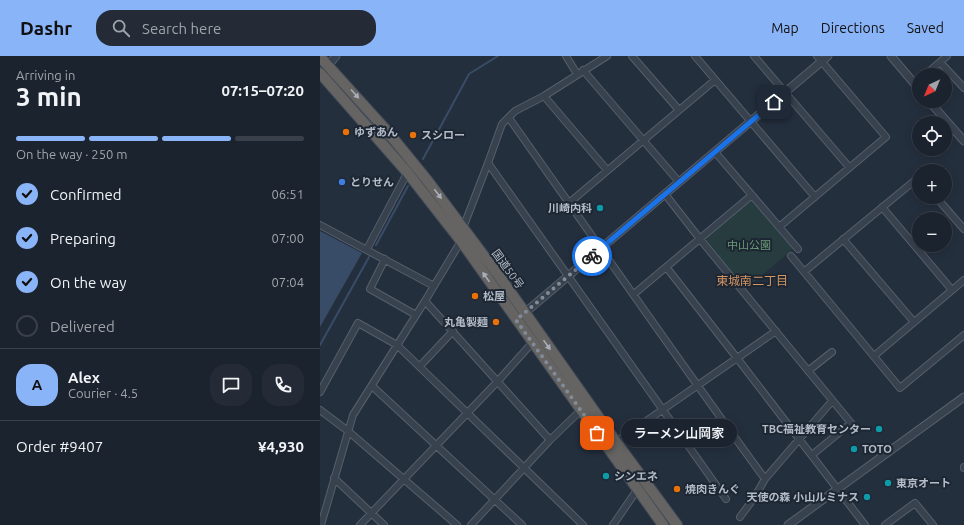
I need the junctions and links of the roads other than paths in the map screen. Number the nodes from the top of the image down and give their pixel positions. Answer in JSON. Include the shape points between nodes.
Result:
{"nodes":[{"id":1,"x":336,"y":56,"type":"edge"},
{"id":2,"x":566,"y":56,"type":"edge"},
{"id":3,"x":607,"y":56,"type":"edge"},
{"id":4,"x":632,"y":56,"type":"edge"},
{"id":5,"x":695,"y":56,"type":"edge"},
{"id":6,"x":754,"y":56,"type":"edge"},
{"id":7,"x":828,"y":56,"type":"edge"},
{"id":8,"x":891,"y":56,"type":"edge"},
{"id":9,"x":947,"y":56,"type":"edge"},
{"id":10,"x":320,"y":57,"type":"edge"},
{"id":11,"x":819,"y":59,"type":"edge"},
{"id":12,"x":940,"y":62,"type":"junction"},
{"id":13,"x":328,"y":66,"type":"junction"},
{"id":14,"x":933,"y":68,"type":"edge"},
{"id":15,"x":583,"y":70,"type":"junction"},
{"id":16,"x":577,"y":74,"type":"junction"},
{"id":17,"x":320,"y":75,"type":"edge"},
{"id":18,"x":912,"y":78,"type":"edge"},
{"id":19,"x":715,"y":80,"type":"junction"},
{"id":20,"x":964,"y":88,"type":"edge"},
{"id":21,"x":785,"y":92,"type":"junction"},
{"id":22,"x":544,"y":96,"type":"junction"},
{"id":23,"x":935,"y":108,"type":"edge"},
{"id":24,"x":679,"y":110,"type":"junction"},
{"id":25,"x":508,"y":118,"type":"junction"},
{"id":26,"x":751,"y":121,"type":"junction"},
{"id":27,"x":643,"y":141,"type":"junction"},
{"id":28,"x":964,"y":141,"type":"edge"},
{"id":29,"x":715,"y":152,"type":"junction"},
{"id":30,"x":488,"y":163,"type":"junction"},
{"id":31,"x":850,"y":168,"type":"junction"},
{"id":32,"x":608,"y":170,"type":"junction"},
{"id":33,"x":407,"y":172,"type":"junction"},
{"id":34,"x":679,"y":182,"type":"junction"},
{"id":35,"x":912,"y":183,"type":"edge"},
{"id":36,"x":665,"y":194,"type":"junction"},
{"id":37,"x":752,"y":195,"type":"junction"},
{"id":38,"x":815,"y":197,"type":"junction"},
{"id":39,"x":569,"y":203,"type":"junction"},
{"id":40,"x":942,"y":204,"type":"edge"},
{"id":41,"x":882,"y":207,"type":"junction"},
{"id":42,"x":320,"y":225,"type":"edge"},
{"id":43,"x":779,"y":227,"type":"junction"},
{"id":44,"x":463,"y":228,"type":"junction"},
{"id":45,"x":964,"y":229,"type":"edge"},
{"id":46,"x":700,"y":238,"type":"junction"},
{"id":47,"x":843,"y":239,"type":"junction"},
{"id":48,"x":460,"y":241,"type":"junction"},
{"id":49,"x":601,"y":248,"type":"junction"},
{"id":50,"x":367,"y":249,"type":"junction"},
{"id":51,"x":798,"y":249,"type":"dead end"},
{"id":52,"x":791,"y":256,"type":"dead end"},
{"id":53,"x":385,"y":259,"type":"junction"},
{"id":54,"x":667,"y":268,"type":"junction"},
{"id":55,"x":805,"y":271,"type":"junction"},
{"id":56,"x":568,"y":275,"type":"junction"},
{"id":57,"x":964,"y":280,"type":"edge"},
{"id":58,"x":434,"y":286,"type":"junction"},
{"id":59,"x":952,"y":290,"type":"junction"},
{"id":60,"x":634,"y":294,"type":"junction"},
{"id":61,"x":425,"y":301,"type":"junction"},
{"id":62,"x":525,"y":313,"type":"junction"},
{"id":63,"x":416,"y":315,"type":"junction"},
{"id":64,"x":516,"y":320,"type":"junction"},
{"id":65,"x":914,"y":322,"type":"junction"},
{"id":66,"x":776,"y":330,"type":"junction"},
{"id":67,"x":453,"y":331,"type":"junction"},
{"id":68,"x":961,"y":337,"type":"edge"},
{"id":69,"x":532,"y":343,"type":"junction"},
{"id":70,"x":397,"y":345,"type":"junction"},
{"id":71,"x":964,"y":345,"type":"edge"},
{"id":72,"x":832,"y":352,"type":"dead end"},
{"id":73,"x":874,"y":356,"type":"junction"},
{"id":74,"x":737,"y":358,"type":"junction"},
{"id":75,"x":420,"y":366,"type":"junction"},
{"id":76,"x":808,"y":371,"type":"junction"},
{"id":77,"x":498,"y":381,"type":"junction"},
{"id":78,"x":372,"y":386,"type":"junction"},
{"id":79,"x":697,"y":386,"type":"junction"},
{"id":80,"x":320,"y":392,"type":"edge"},
{"id":81,"x":964,"y":397,"type":"edge"},
{"id":82,"x":832,"y":401,"type":"junction"},
{"id":83,"x":320,"y":410,"type":"edge"},
{"id":84,"x":581,"y":410,"type":"junction"},
{"id":85,"x":663,"y":410,"type":"junction"},
{"id":86,"x":467,"y":412,"type":"junction"},
{"id":87,"x":348,"y":431,"type":"junction"},
{"id":88,"x":550,"y":440,"type":"junction"},
{"id":89,"x":800,"y":440,"type":"junction"},
{"id":90,"x":616,"y":442,"type":"junction"},
{"id":91,"x":436,"y":445,"type":"junction"},
{"id":92,"x":812,"y":455,"type":"junction"},
{"id":93,"x":524,"y":468,"type":"junction"},
{"id":94,"x":334,"y":478,"type":"junction"},
{"id":95,"x":403,"y":479,"type":"junction"},
{"id":96,"x":765,"y":480,"type":"junction"},
{"id":97,"x":638,"y":490,"type":"junction"},
{"id":98,"x":838,"y":490,"type":"junction"},
{"id":99,"x":726,"y":499,"type":"dead end"},
{"id":100,"x":494,"y":500,"type":"junction"},
{"id":101,"x":371,"y":513,"type":"junction"},
{"id":102,"x":740,"y":517,"type":"dead end"},
{"id":103,"x":321,"y":525,"type":"edge"},
{"id":104,"x":360,"y":525,"type":"edge"},
{"id":105,"x":384,"y":525,"type":"edge"},
{"id":106,"x":457,"y":525,"type":"edge"},
{"id":107,"x":471,"y":525,"type":"edge"},
{"id":108,"x":522,"y":525,"type":"edge"},
{"id":109,"x":584,"y":525,"type":"edge"},
{"id":110,"x":613,"y":525,"type":"edge"},
{"id":111,"x":663,"y":525,"type":"edge"},
{"id":112,"x":677,"y":525,"type":"edge"},
{"id":113,"x":788,"y":525,"type":"edge"},
{"id":114,"x":865,"y":525,"type":"edge"},
{"id":115,"x":885,"y":525,"type":"edge"},
{"id":116,"x":933,"y":525,"type":"edge"}],
"edges":[{"from":1,"to":13,"type":"street"},
{"from":2,"to":16,"type":"street"},
{"from":3,"to":15,"type":"street"},
{"from":4,"to":24,"type":"street"},
{"from":5,"to":19,"type":"street"},
{"from":6,"to":21,"type":"street"},
{"from":7,"to":11,"type":"street"},
{"from":8,"to":18,"type":"street"},
{"from":9,"to":12,"type":"street"},
{"from":10,"to":13,"type":"highway","name":"国道50号"},
{"from":11,"to":21,"type":"street"},
{"from":11,"to":31,"type":"street","via":[[886,137]]},
{"from":12,"to":14,"type":"street"},
{"from":12,"to":20,"type":"street"},
{"from":13,"to":17,"type":"street"},
{"from":13,"to":44,"type":"highway","name":"国道50号","one_way":true,"via":[[392,137]]},
{"from":15,"to":16,"type":"street"},
{"from":15,"to":27,"type":"street"},
{"from":16,"to":22,"type":"street"},
{"from":17,"to":33,"type":"highway","name":"国道50号"},
{"from":19,"to":24,"type":"street"},
{"from":19,"to":26,"type":"street"},
{"from":21,"to":26,"type":"street"},
{"from":21,"to":31,"type":"street"},
{"from":22,"to":25,"type":"street","via":[[515,111]]},
{"from":22,"to":32,"type":"street"},
{"from":23,"to":28,"type":"street"},
{"from":24,"to":27,"type":"street"},
{"from":25,"to":30,"type":"street","via":[[502,124]]},
{"from":25,"to":39,"type":"street"},
{"from":26,"to":29,"type":"street"},
{"from":26,"to":38,"type":"street"},
{"from":27,"to":32,"type":"street"},
{"from":27,"to":34,"type":"street"},
{"from":29,"to":34,"type":"street"},
{"from":29,"to":37,"type":"street"},
{"from":30,"to":44,"type":"street"},
{"from":30,"to":56,"type":"street"},
{"from":31,"to":38,"type":"street"},
{"from":32,"to":39,"type":"street"},
{"from":33,"to":48,"type":"highway","name":"国道50号"},
{"from":33,"to":50,"type":"street"},
{"from":34,"to":36,"type":"street"},
{"from":35,"to":41,"type":"street"},
{"from":36,"to":46,"type":"street"},
{"from":36,"to":49,"type":"street"},
{"from":37,"to":43,"type":"street"},
{"from":37,"to":46,"type":"street"},
{"from":38,"to":43,"type":"street"},
{"from":39,"to":49,"type":"street"},
{"from":40,"to":45,"type":"street"},
{"from":41,"to":47,"type":"street"},
{"from":41,"to":59,"type":"street"},
{"from":42,"to":50,"type":"street"},
{"from":43,"to":51,"type":"street"},
{"from":44,"to":62,"type":"highway","name":"国道50号"},
{"from":46,"to":54,"type":"street"},
{"from":46,"to":66,"type":"street"},
{"from":47,"to":55,"type":"street"},
{"from":47,"to":65,"type":"street"},
{"from":48,"to":58,"type":"street"},
{"from":64,"to":48,"type":"highway","name":"国道50号","one_way":true},
{"from":49,"to":56,"type":"street"},
{"from":49,"to":60,"type":"street"},
{"from":50,"to":53,"type":"street"},
{"from":52,"to":55,"type":"street"},
{"from":53,"to":58,"type":"street"},
{"from":53,"to":63,"type":"street","via":[[370,288]]},
{"from":54,"to":60,"type":"street"},
{"from":54,"to":74,"type":"street"},
{"from":55,"to":73,"type":"street"},
{"from":56,"to":62,"type":"street"},
{"from":56,"to":85,"type":"street"},
{"from":57,"to":59,"type":"street"},
{"from":58,"to":61,"type":"street"},
{"from":59,"to":65,"type":"street"},
{"from":60,"to":79,"type":"street"},
{"from":61,"to":63,"type":"street"},
{"from":61,"to":67,"type":"street"},
{"from":62,"to":64,"type":"street"},
{"from":62,"to":90,"type":"highway","name":"国道50号","one_way":true},
{"from":63,"to":70,"type":"street"},
{"from":64,"to":69,"type":"highway","name":"国道50号"},
{"from":65,"to":73,"type":"street"},
{"from":66,"to":74,"type":"street"},
{"from":66,"to":76,"type":"street"},
{"from":67,"to":75,"type":"street"},
{"from":67,"to":77,"type":"street"},
{"from":68,"to":71,"type":"street"},
{"from":68,"to":73,"type":"street","via":[[900,388]]},
{"from":69,"to":77,"type":"street"},
{"from":69,"to":84,"type":"highway","name":"国道50号"},
{"from":70,"to":75,"type":"street"},
{"from":70,"to":78,"type":"street"},
{"from":70,"to":80,"type":"street","via":[[358,323]]},
{"from":72,"to":76,"type":"street"},
{"from":74,"to":79,"type":"street"},
{"from":74,"to":89,"type":"street"},
{"from":75,"to":86,"type":"street"},
{"from":76,"to":82,"type":"street"},
{"from":77,"to":86,"type":"street"},
{"from":77,"to":88,"type":"street"},
{"from":78,"to":87,"type":"street","via":[[353,415]]},
{"from":78,"to":91,"type":"street"},
{"from":79,"to":85,"type":"street"},
{"from":79,"to":96,"type":"street"},
{"from":81,"to":98,"type":"street"},
{"from":82,"to":89,"type":"street"},
{"from":82,"to":92,"type":"street","via":[[851,423]]},
{"from":83,"to":87,"type":"street"},
{"from":84,"to":88,"type":"street"},
{"from":84,"to":97,"type":"highway","name":"国道50号"},
{"from":85,"to":90,"type":"street"},
{"from":85,"to":99,"type":"street"},
{"from":86,"to":91,"type":"street"},
{"from":86,"to":93,"type":"street"},
{"from":87,"to":94,"type":"street"},
{"from":87,"to":95,"type":"street"},
{"from":88,"to":93,"type":"street"},
{"from":89,"to":92,"type":"street"},
{"from":89,"to":96,"type":"street"},
{"from":90,"to":112,"type":"highway","name":"国道50号"},
{"from":91,"to":95,"type":"street"},
{"from":91,"to":100,"type":"street"},
{"from":92,"to":98,"type":"street"},
{"from":93,"to":100,"type":"street"},
{"from":93,"to":109,"type":"street"},
{"from":94,"to":101,"type":"street"},
{"from":94,"to":103,"type":"street"},
{"from":95,"to":101,"type":"street"},
{"from":95,"to":106,"type":"street"},
{"from":96,"to":102,"type":"street"},
{"from":97,"to":110,"type":"street"},
{"from":97,"to":111,"type":"highway","name":"国道50号"},
{"from":98,"to":113,"type":"street"},
{"from":98,"to":114,"type":"street"},
{"from":100,"to":107,"type":"street"},
{"from":100,"to":108,"type":"street"},
{"from":101,"to":104,"type":"street"},
{"from":101,"to":105,"type":"street"},
{"from":115,"to":116,"type":"street","via":[[915,503]]}]}
